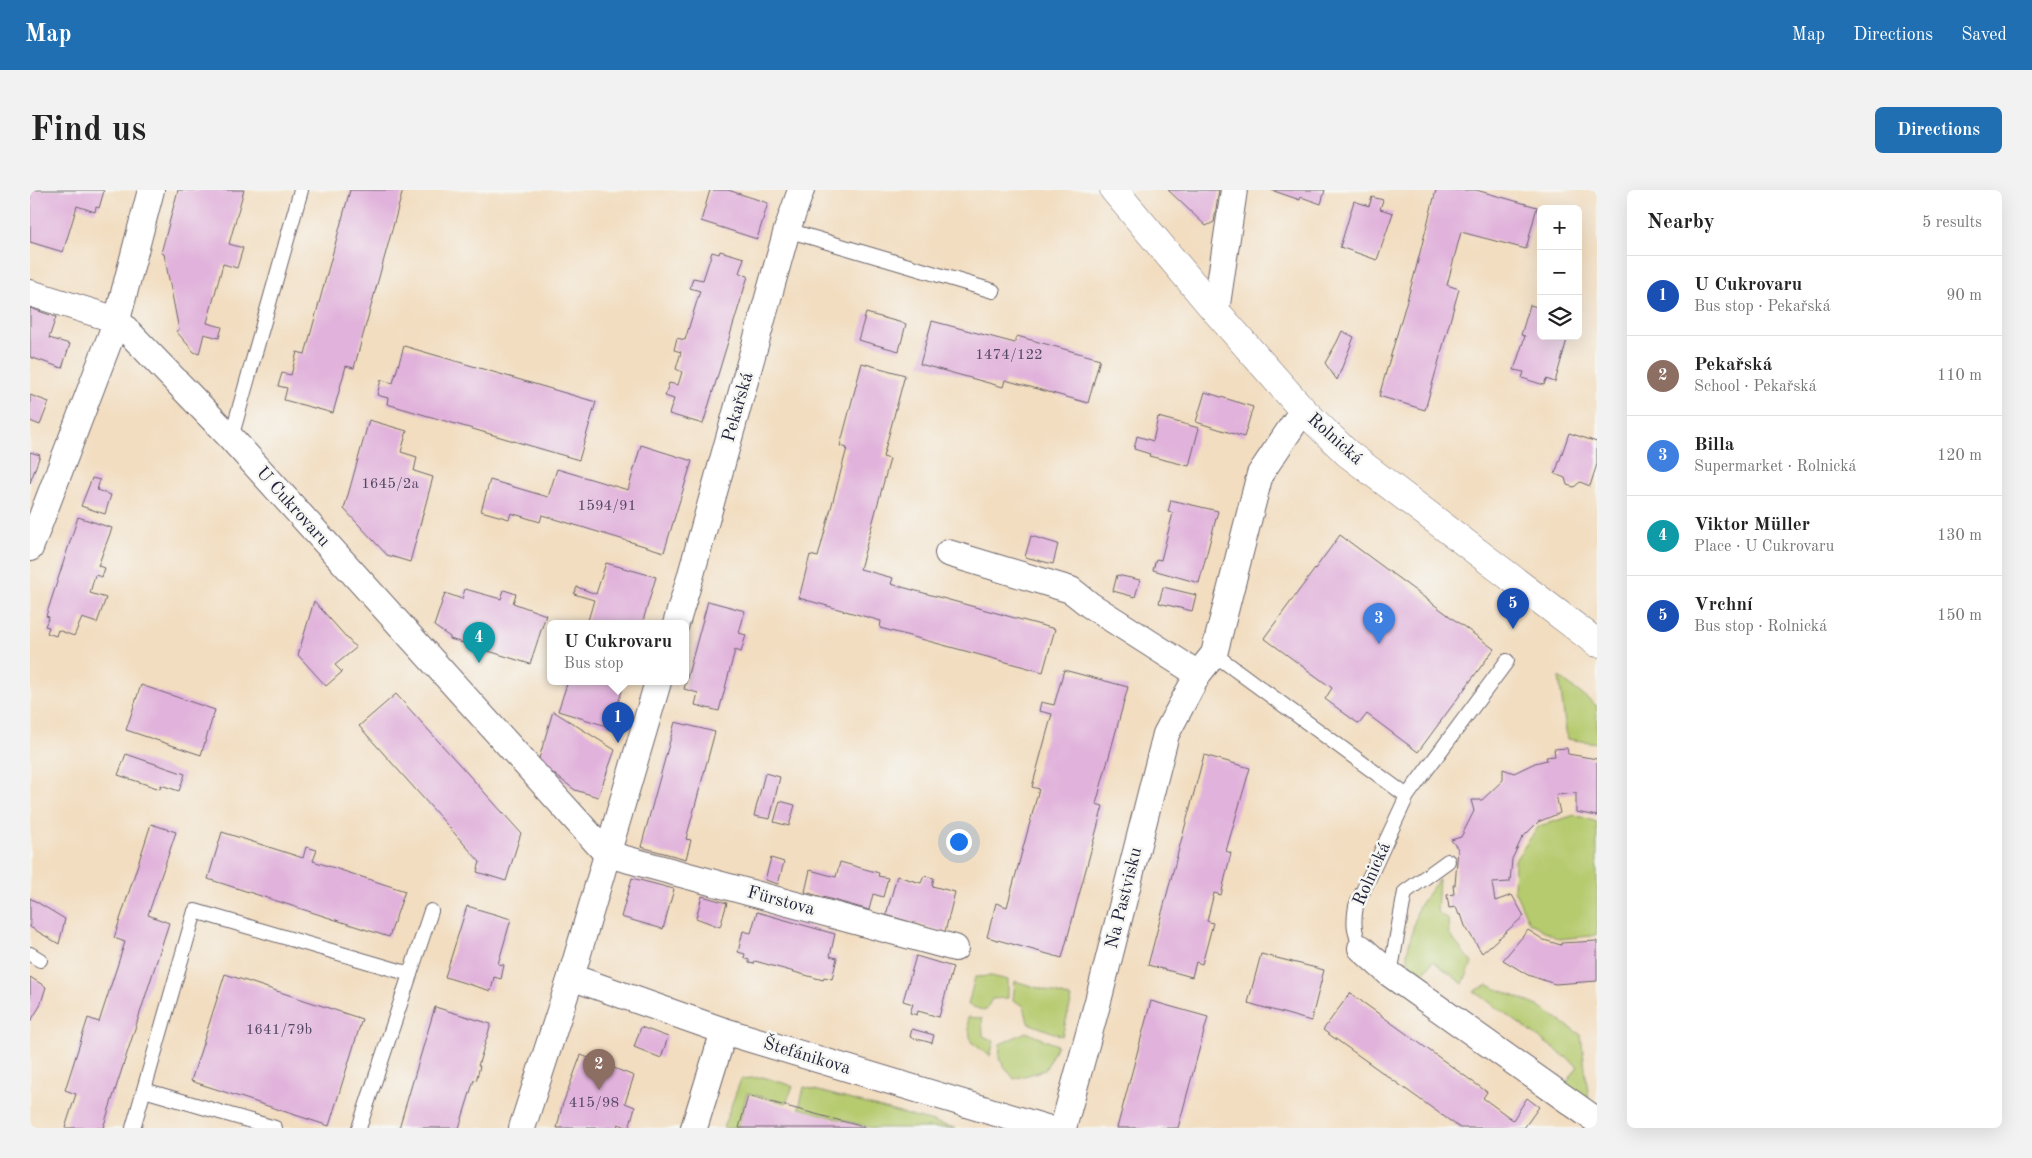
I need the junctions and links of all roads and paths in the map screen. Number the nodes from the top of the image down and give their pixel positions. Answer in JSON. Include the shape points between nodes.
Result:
{"nodes":[{"id":1,"x":151,"y":190,"type":"edge"},
{"id":2,"x":301,"y":190,"type":"edge"},
{"id":3,"x":801,"y":190,"type":"edge"},
{"id":4,"x":1114,"y":190,"type":"edge"},
{"id":5,"x":1234,"y":190,"type":"edge"},
{"id":6,"x":787,"y":230,"type":"junction"},
{"id":7,"x":994,"y":291,"type":"dead end"},
{"id":8,"x":30,"y":293,"type":"edge"},
{"id":9,"x":1216,"y":311,"type":"junction"},
{"id":10,"x":117,"y":320,"type":"junction"},
{"id":11,"x":1303,"y":410,"type":"junction"},
{"id":12,"x":231,"y":438,"type":"junction"},
{"id":13,"x":30,"y":548,"type":"edge"},
{"id":14,"x":948,"y":553,"type":"dead end"},
{"id":15,"x":677,"y":620,"type":"edge"},
{"id":16,"x":1597,"y":643,"type":"edge"},
{"id":17,"x":1507,"y":661,"type":"dead end"},
{"id":18,"x":1206,"y":664,"type":"junction"},
{"id":19,"x":657,"y":685,"type":"edge"},
{"id":20,"x":1407,"y":796,"type":"junction"},
{"id":21,"x":606,"y":854,"type":"junction"},
{"id":22,"x":1448,"y":861,"type":"dead end"},
{"id":23,"x":432,"y":912,"type":"dead end"},
{"id":24,"x":955,"y":948,"type":"dead end"},
{"id":25,"x":1360,"y":948,"type":"joint"},
{"id":26,"x":410,"y":974,"type":"junction"},
{"id":27,"x":1390,"y":974,"type":"junction"},
{"id":28,"x":571,"y":977,"type":"junction"},
{"id":29,"x":724,"y":1031,"type":"junction"},
{"id":30,"x":144,"y":1090,"type":"junction"},
{"id":31,"x":1597,"y":1122,"type":"edge"},
{"id":32,"x":133,"y":1128,"type":"edge"},
{"id":33,"x":275,"y":1128,"type":"edge"},
{"id":34,"x":359,"y":1128,"type":"edge"},
{"id":35,"x":522,"y":1128,"type":"edge"},
{"id":36,"x":694,"y":1128,"type":"edge"},
{"id":37,"x":1046,"y":1128,"type":"edge"},
{"id":38,"x":1063,"y":1128,"type":"edge"}],
"edges":[{"from":1,"to":10,"type":"street"},
{"from":2,"to":12,"type":"lane"},
{"from":3,"to":6,"type":"street","name":"Pekařská"},
{"from":4,"to":9,"type":"street","name":"Rolnická"},
{"from":5,"to":9,"type":"street"},
{"from":6,"to":7,"type":"lane"},
{"from":6,"to":15,"type":"street","name":"Pekařská"},
{"from":8,"to":10,"type":"street"},
{"from":9,"to":11,"type":"street","name":"Rolnická"},
{"from":10,"to":12,"type":"street","name":"U Cukrovaru"},
{"from":10,"to":13,"type":"street"},
{"from":11,"to":16,"type":"street","name":"Rolnická","via":[[1347,453]]},
{"from":11,"to":18,"type":"street","name":"Na Pastvisku","via":[[1260,474]]},
{"from":12,"to":21,"type":"street","name":"U Cukrovaru"},
{"from":14,"to":18,"type":"street","via":[[1071,590],[1090,605]]},
{"from":17,"to":20,"type":"lane","name":"Rolnická"},
{"from":18,"to":20,"type":"lane"},
{"from":18,"to":38,"type":"street","name":"Na Pastvisku","via":[[1166,734]]},
{"from":19,"to":21,"type":"street"},
{"from":20,"to":25,"type":"lane","name":"Rolnická","via":[[1356,906],[1353,922]]},
{"from":21,"to":24,"type":"street","name":"Fürstova"},
{"from":21,"to":28,"type":"street"},
{"from":22,"to":27,"type":"lane","via":[[1405,892]]},
{"from":23,"to":26,"type":"lane"},
{"from":25,"to":27,"type":"street","name":"Rolnická"},
{"from":26,"to":30,"type":"lane","via":[[196,911]]},
{"from":26,"to":34,"type":"lane"},
{"from":27,"to":31,"type":"street","name":"Rolnická"},
{"from":28,"to":29,"type":"street","name":"Štefánikova"},
{"from":28,"to":35,"type":"street"},
{"from":29,"to":36,"type":"street"},
{"from":29,"to":37,"type":"street","name":"Štefánikova"},
{"from":30,"to":32,"type":"lane"},
{"from":30,"to":33,"type":"lane"}]}
